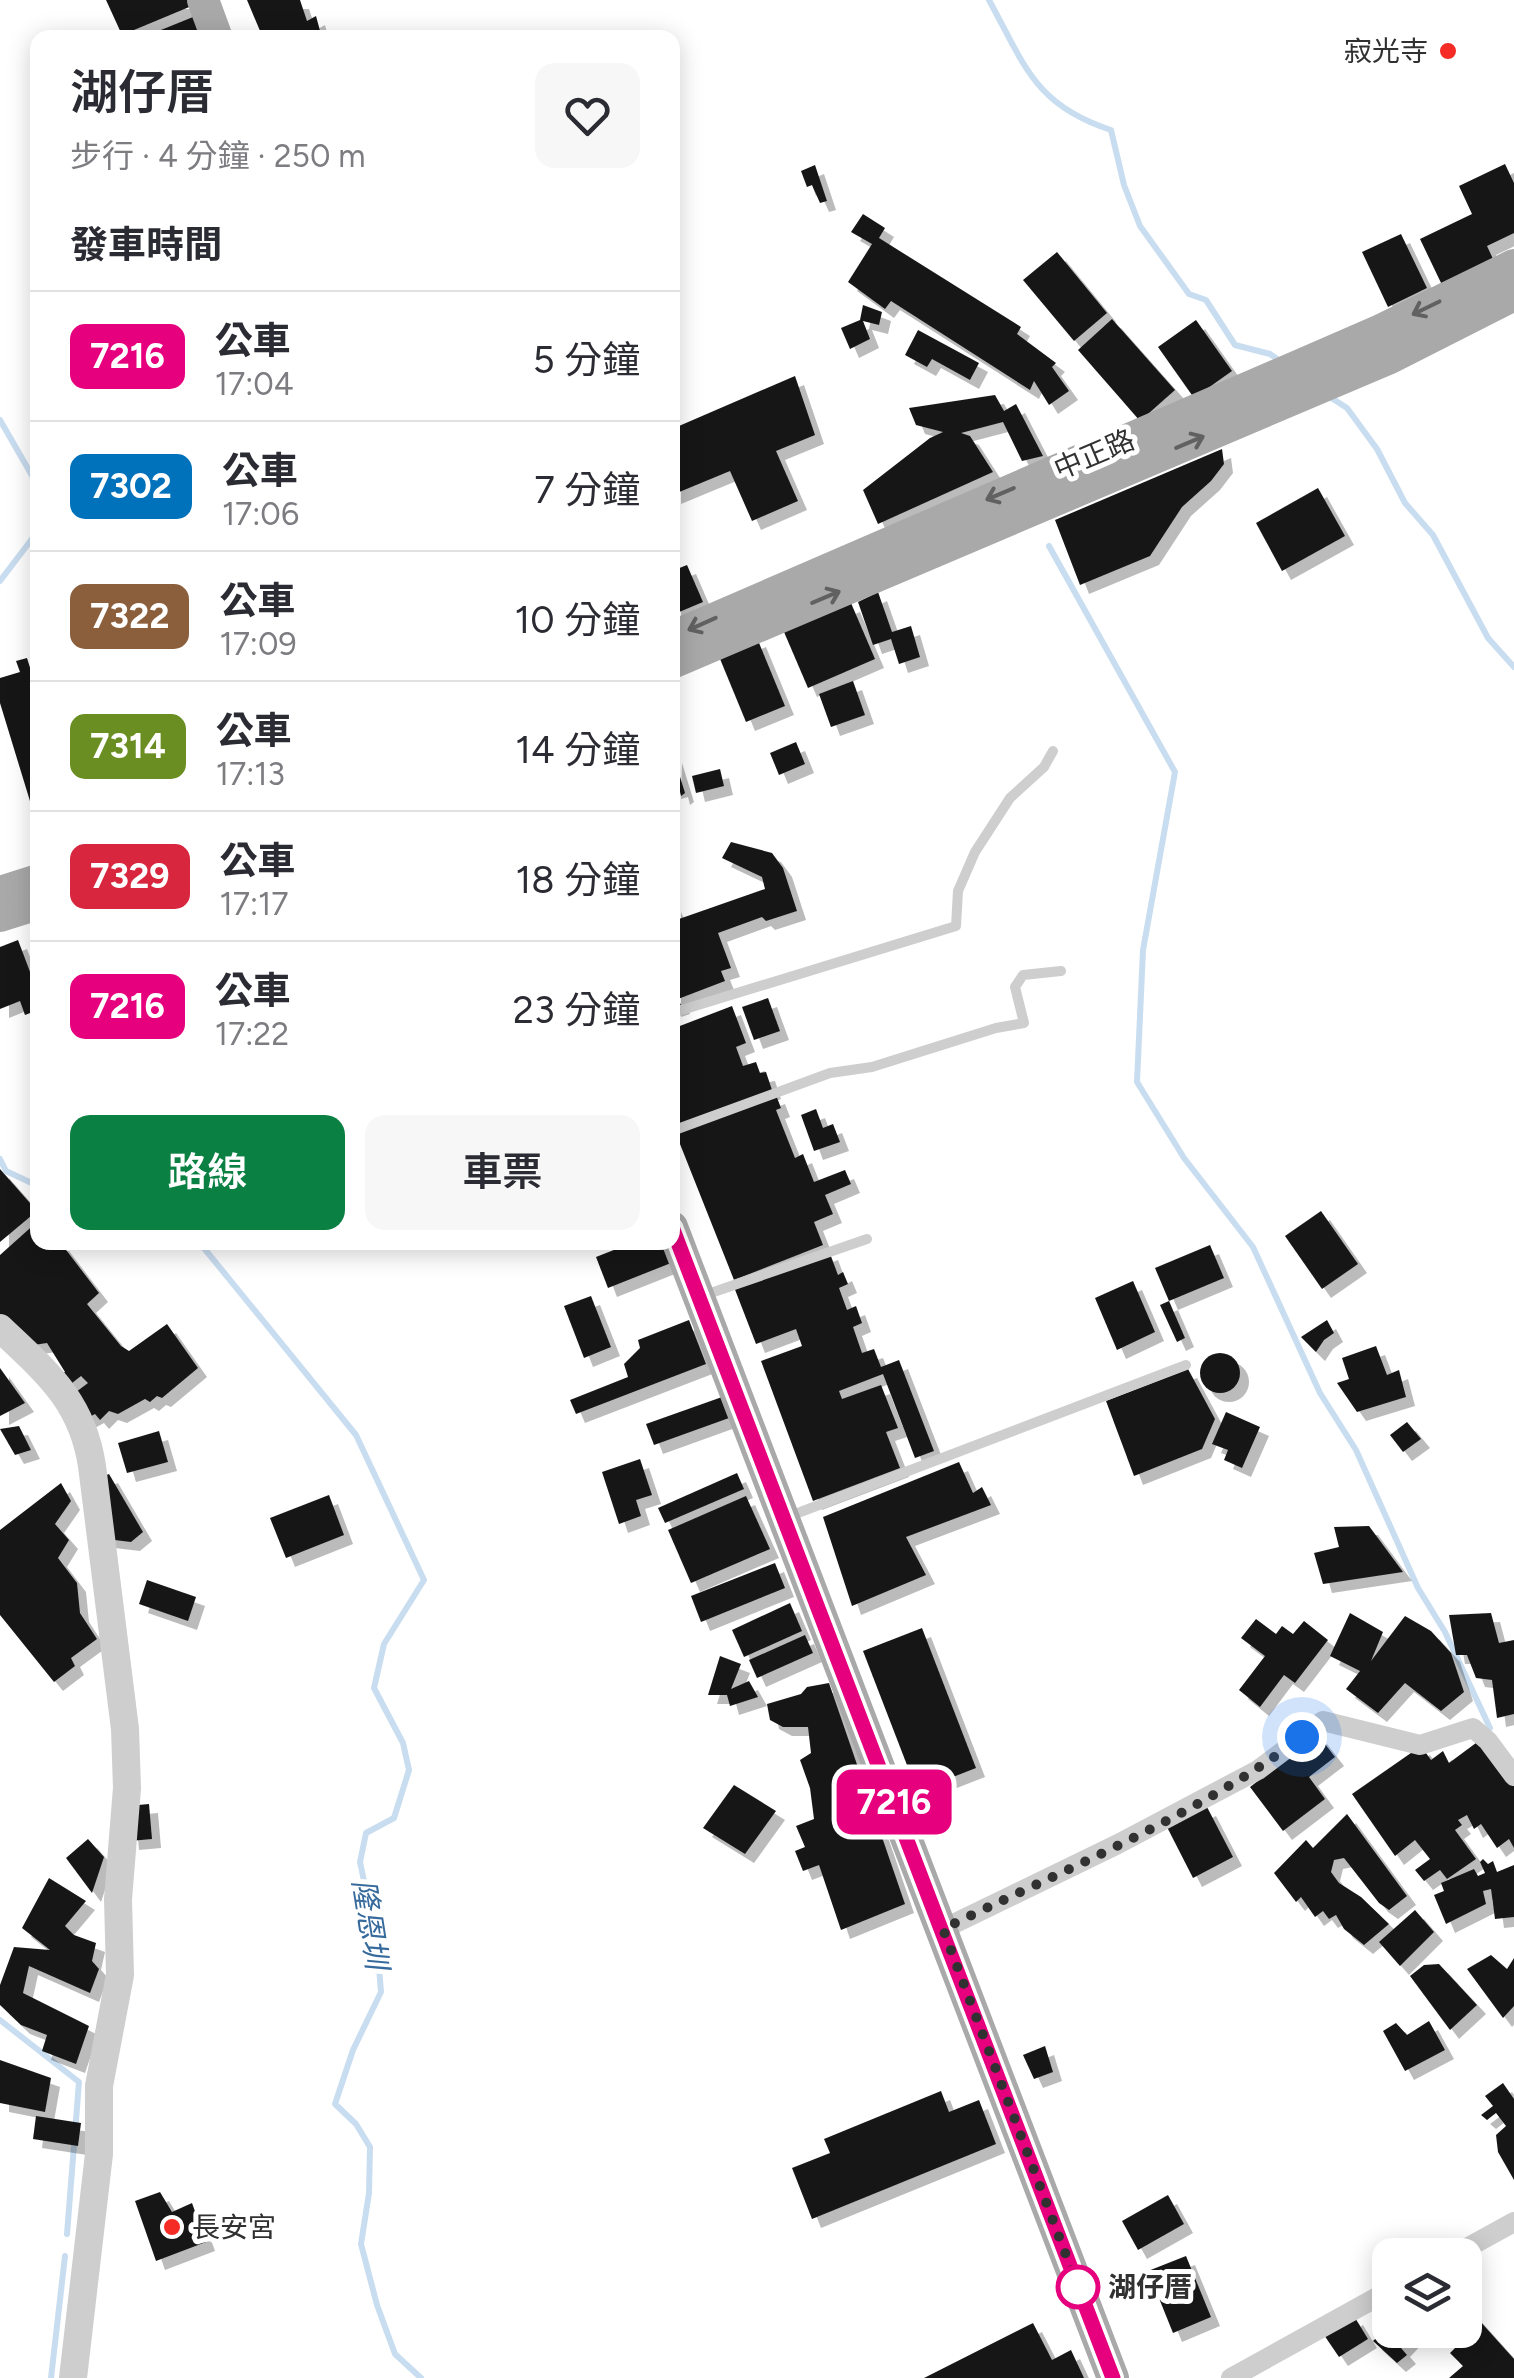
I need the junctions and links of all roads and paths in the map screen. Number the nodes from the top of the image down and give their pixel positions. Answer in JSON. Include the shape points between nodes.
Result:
{"nodes":[{"id":1,"x":203,"y":0,"type":"edge"},
{"id":2,"x":225,"y":0,"type":"edge"},
{"id":3,"x":214,"y":30,"type":"edge"},
{"id":4,"x":237,"y":30,"type":"edge"},
{"id":5,"x":1514,"y":265,"type":"edge"},
{"id":6,"x":1514,"y":295,"type":"edge"},
{"id":7,"x":680,"y":634,"type":"edge"},
{"id":8,"x":680,"y":660,"type":"edge"},
{"id":9,"x":1054,"y":751,"type":"dead end"},
{"id":10,"x":30,"y":883,"type":"edge"},
{"id":11,"x":0,"y":892,"type":"edge"},
{"id":12,"x":30,"y":907,"type":"edge"},
{"id":13,"x":0,"y":916,"type":"edge"},
{"id":14,"x":1061,"y":971,"type":"dead end"},
{"id":15,"x":680,"y":1011,"type":"edge"},
{"id":16,"x":680,"y":1128,"type":"edge"},
{"id":17,"x":866,"y":1239,"type":"dead end"},
{"id":18,"x":680,"y":1248,"type":"edge"},
{"id":19,"x":699,"y":1297,"type":"junction"},
{"id":20,"x":0,"y":1328,"type":"edge"},
{"id":21,"x":1186,"y":1365,"type":"dead end"},
{"id":22,"x":784,"y":1518,"type":"junction"},
{"id":23,"x":1514,"y":1776,"type":"edge"},
{"id":24,"x":943,"y":1929,"type":"junction"},
{"id":25,"x":1514,"y":2222,"type":"edge"},
{"id":26,"x":1482,"y":2240,"type":"edge"},
{"id":27,"x":1372,"y":2300,"type":"edge"},
{"id":28,"x":72,"y":2378,"type":"edge"},
{"id":29,"x":1113,"y":2378,"type":"edge"},
{"id":30,"x":1230,"y":2378,"type":"edge"}],
"edges":[{"from":1,"to":3,"type":"main road"},
{"from":2,"to":4,"type":"main road"},
{"from":5,"to":7,"type":"main road","name":"中正路","one_way":true,"via":[[1381,330]]},
{"from":8,"to":6,"type":"main road","name":"中正路","one_way":true,"via":[[1390,358]]},
{"from":9,"to":15,"type":"lane","via":[[1010,798],[975,852],[958,892],[956,926]]},
{"from":10,"to":11,"type":"main road"},
{"from":12,"to":13,"type":"main road"},
{"from":14,"to":16,"type":"lane","via":[[1022,975],[1014,987],[1024,1023],[872,1067],[830,1072]]},
{"from":17,"to":19,"type":"lane"},
{"from":18,"to":19,"type":"main road"},
{"from":19,"to":22,"type":"main road"},
{"from":20,"to":28,"type":"street","via":[[56,1381],[84,1432],[125,1729],[120,1975],[100,2086]]},
{"from":21,"to":22,"type":"lane"},
{"from":22,"to":24,"type":"main road"},
{"from":23,"to":24,"type":"street","via":[[1472,1728],[1420,1745],[1323,1720],[1258,1770]]},
{"from":24,"to":29,"type":"main road"},
{"from":25,"to":26,"type":"street"},
{"from":27,"to":30,"type":"street"}]}
